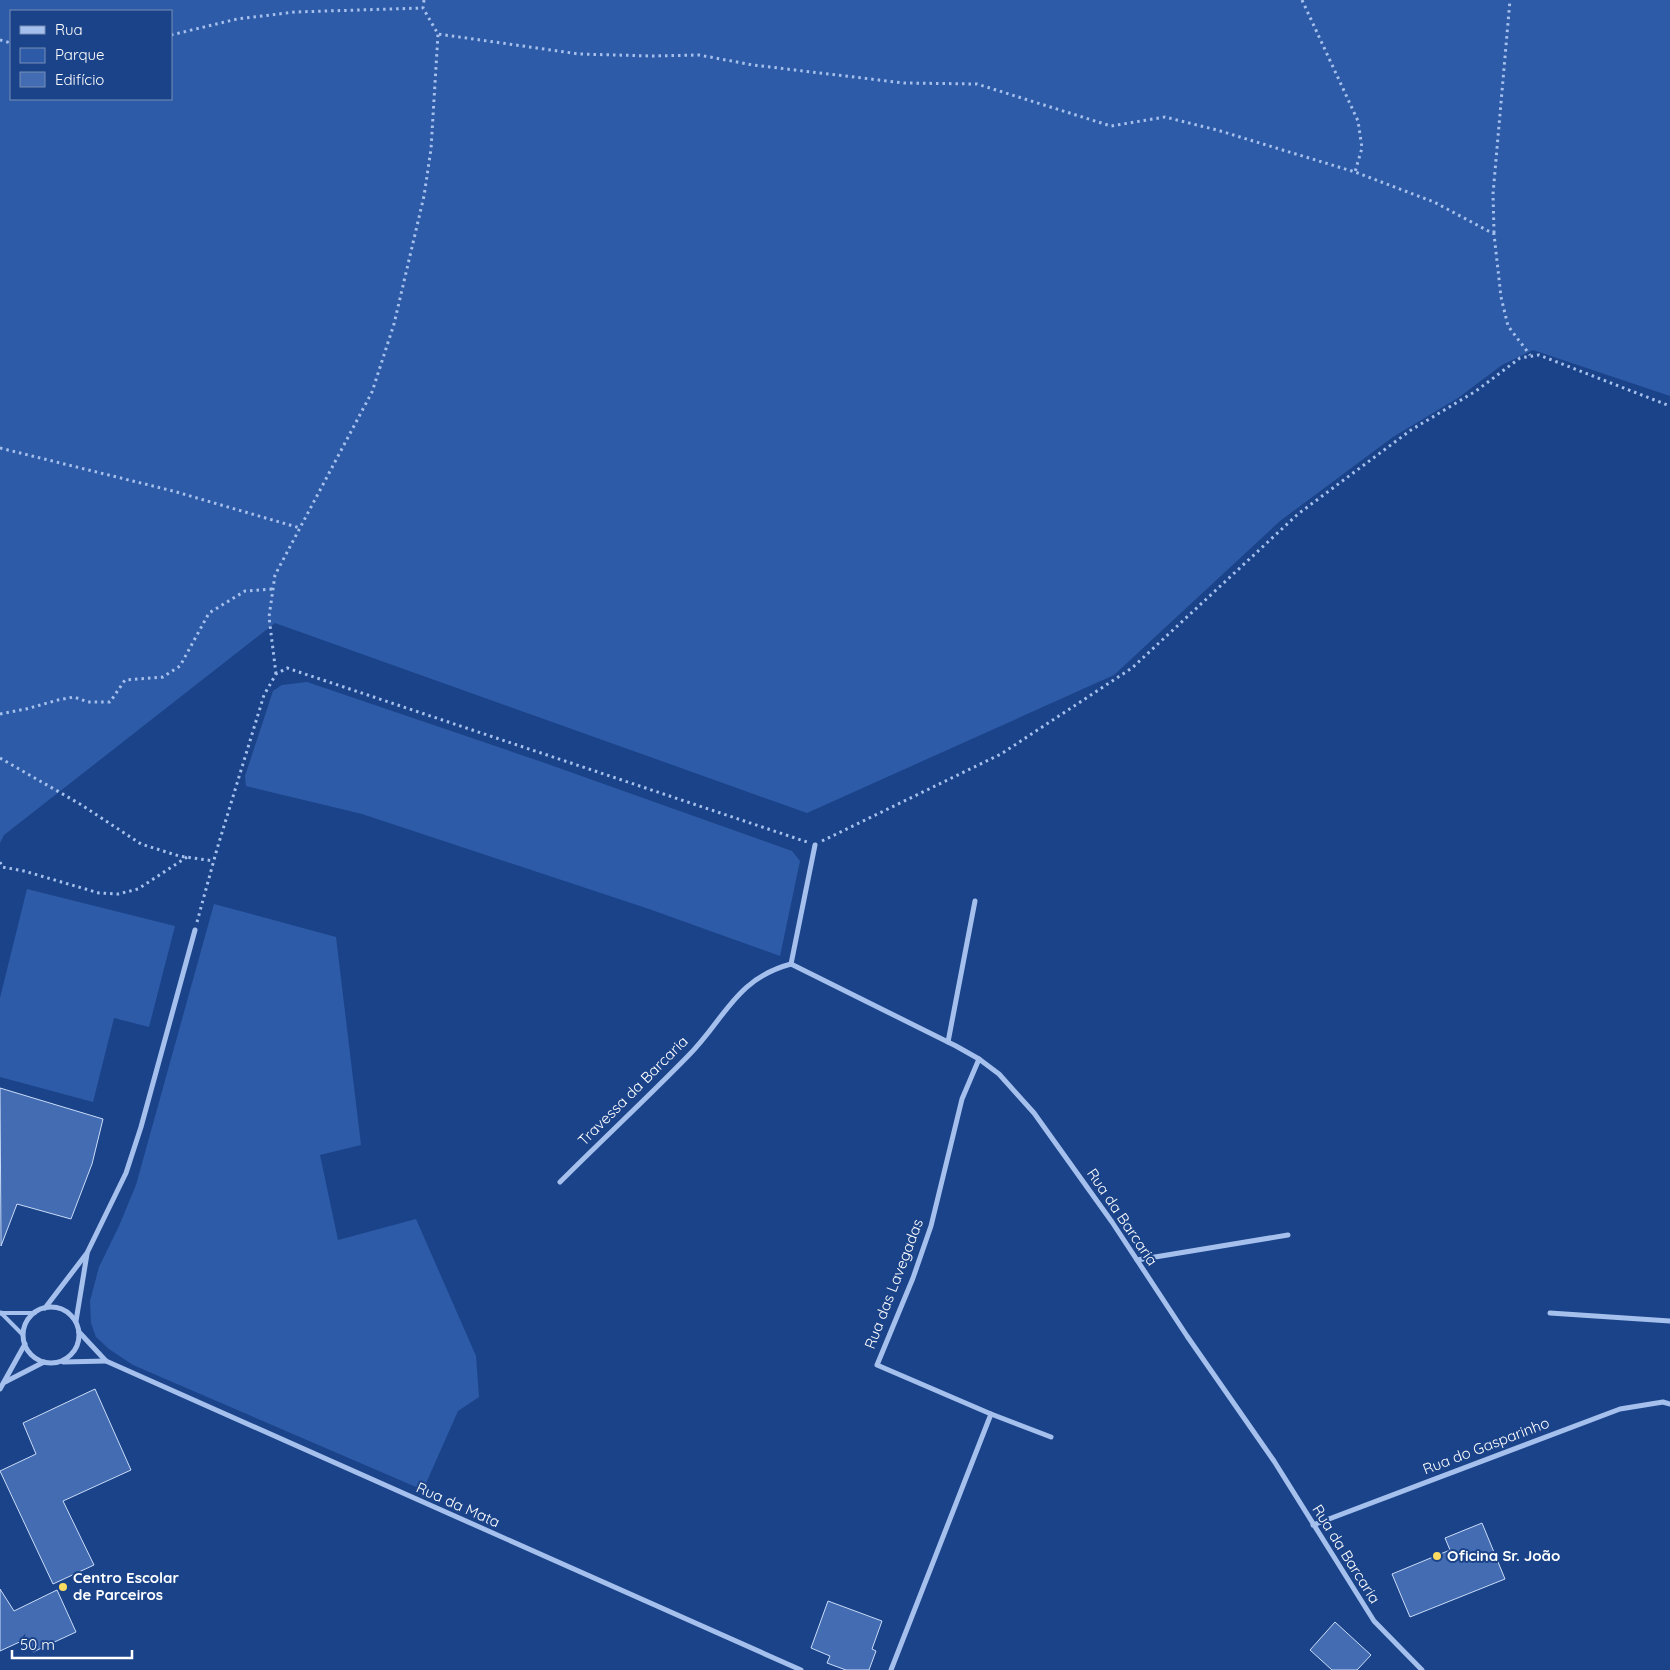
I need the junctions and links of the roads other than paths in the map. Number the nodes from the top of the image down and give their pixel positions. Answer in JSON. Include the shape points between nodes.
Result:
{"nodes":[{"id":1,"x":815,"y":845,"type":"road end"},
{"id":2,"x":975,"y":901,"type":"dead end"},
{"id":3,"x":195,"y":930,"type":"road end"},
{"id":4,"x":791,"y":964,"type":"junction"},
{"id":5,"x":948,"y":1042,"type":"junction"},
{"id":6,"x":979,"y":1059,"type":"junction"},
{"id":7,"x":560,"y":1182,"type":"dead end"},
{"id":8,"x":1288,"y":1235,"type":"dead end"},
{"id":9,"x":87,"y":1253,"type":"junction"},
{"id":10,"x":1137,"y":1260,"type":"junction"},
{"id":11,"x":45,"y":1308,"type":"junction"},
{"id":12,"x":0,"y":1313,"type":"edge"},
{"id":13,"x":35,"y":1313,"type":"junction"},
{"id":14,"x":1550,"y":1313,"type":"dead end"},
{"id":15,"x":76,"y":1321,"type":"junction"},
{"id":16,"x":1670,"y":1321,"type":"edge"},
{"id":17,"x":79,"y":1332,"type":"junction"},
{"id":18,"x":23,"y":1335,"type":"junction"},
{"id":19,"x":24,"y":1344,"type":"junction"},
{"id":20,"x":106,"y":1361,"type":"junction"},
{"id":21,"x":44,"y":1362,"type":"junction"},
{"id":22,"x":60,"y":1362,"type":"junction"},
{"id":23,"x":5,"y":1382,"type":"junction"},
{"id":24,"x":0,"y":1389,"type":"edge"},
{"id":25,"x":1670,"y":1404,"type":"edge"},
{"id":26,"x":991,"y":1414,"type":"junction"},
{"id":27,"x":1051,"y":1437,"type":"dead end"},
{"id":28,"x":1313,"y":1525,"type":"junction"},
{"id":29,"x":801,"y":1670,"type":"edge"},
{"id":30,"x":891,"y":1670,"type":"edge"},
{"id":31,"x":1422,"y":1670,"type":"edge"}],
"edges":[{"from":1,"to":4,"type":"street"},
{"from":2,"to":5,"type":"street"},
{"from":3,"to":9,"type":"street","via":[[136,1145]]},
{"from":4,"to":5,"type":"street","name":"Rua da Barcaria"},
{"from":4,"to":7,"type":"street","name":"Travessa da Barcaria","via":[[774,969],[744,989],[690,1055]]},
{"from":5,"to":6,"type":"street","name":"Rua da Barcaria"},
{"from":6,"to":10,"type":"street","name":"Rua da Barcaria","via":[[999,1074],[1034,1114]]},
{"from":6,"to":26,"type":"street","name":"Rua das Lavegadas","via":[[962,1099],[931,1226],[877,1365]]},
{"from":8,"to":10,"type":"street"},
{"from":9,"to":11,"type":"street"},
{"from":9,"to":15,"type":"street"},
{"from":10,"to":28,"type":"street","name":"Rua da Barcaria","via":[[1274,1461]]},
{"from":11,"to":13,"type":"street"},
{"from":11,"to":15,"type":"street","via":[[62,1310]]},
{"from":12,"to":13,"type":"lane"},
{"from":12,"to":18,"type":"lane"},
{"from":13,"to":18,"type":"street","via":[[25,1326]]},
{"from":14,"to":16,"type":"street"},
{"from":15,"to":17,"type":"street"},
{"from":17,"to":20,"type":"street","name":"Rua da Mata"},
{"from":17,"to":22,"type":"street","via":[[77,1347]]},
{"from":18,"to":19,"type":"street"},
{"from":19,"to":21,"type":"street","via":[[35,1358]]},
{"from":19,"to":23,"type":"street"},
{"from":20,"to":22,"type":"street","name":"Rua da Mata"},
{"from":20,"to":29,"type":"street","name":"Rua da Mata"},
{"from":21,"to":22,"type":"street"},
{"from":21,"to":23,"type":"street"},
{"from":23,"to":24,"type":"street"},
{"from":25,"to":28,"type":"street","name":"Rua do Gasparinho","via":[[1663,1402],[1620,1409]]},
{"from":26,"to":27,"type":"street"},
{"from":26,"to":30,"type":"street"},
{"from":28,"to":31,"type":"street","name":"Rua da Barcaria","via":[[1374,1621]]}]}
